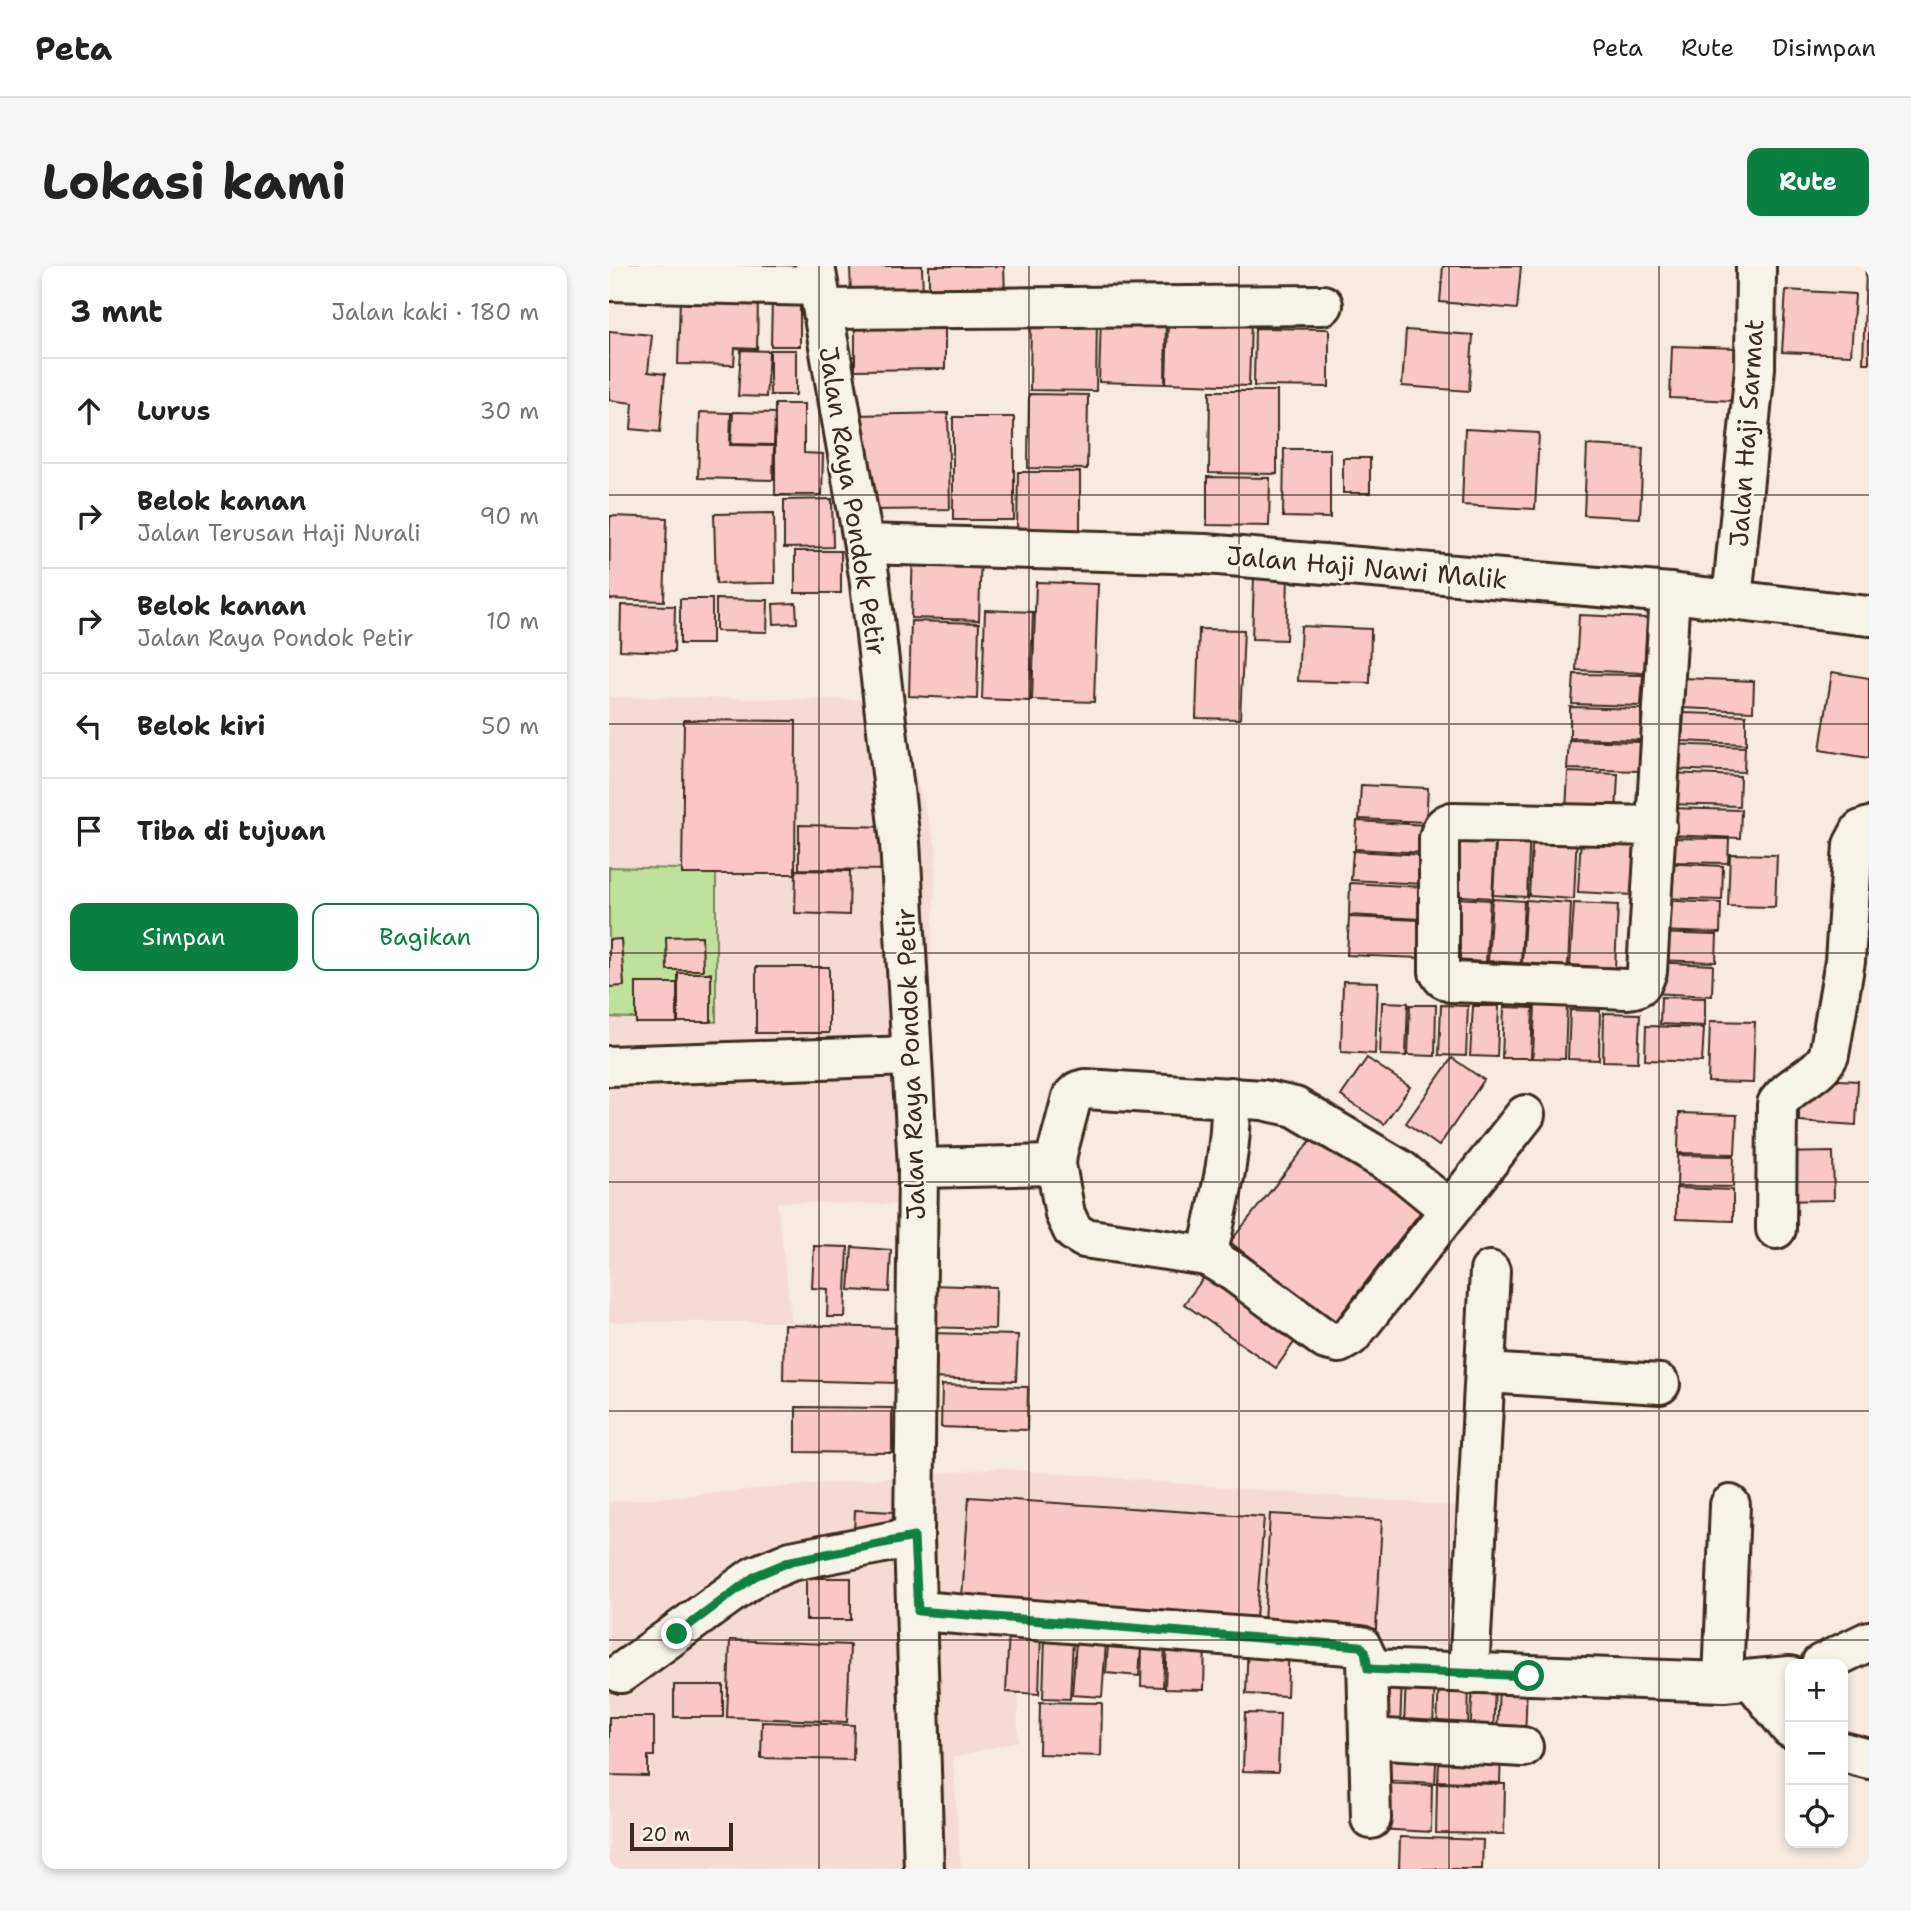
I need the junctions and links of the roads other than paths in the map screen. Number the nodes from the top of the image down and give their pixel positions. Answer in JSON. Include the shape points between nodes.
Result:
{"nodes":[{"id":1,"x":1756,"y":266,"type":"edge"},
{"id":2,"x":609,"y":281,"type":"edge"},
{"id":3,"x":819,"y":287,"type":"edge"},
{"id":4,"x":1323,"y":305,"type":"dead end"},
{"id":5,"x":864,"y":544,"type":"junction"},
{"id":6,"x":1670,"y":593,"type":"junction"},
{"id":7,"x":1732,"y":600,"type":"junction"},
{"id":8,"x":1869,"y":616,"type":"edge"},
{"id":9,"x":1657,"y":826,"type":"junction"},
{"id":10,"x":1869,"y":827,"type":"edge"},
{"id":11,"x":911,"y":1056,"type":"junction"},
{"id":12,"x":609,"y":1066,"type":"edge"},
{"id":13,"x":1231,"y":1097,"type":"junction"},
{"id":14,"x":1525,"y":1115,"type":"dead end"},
{"id":15,"x":1056,"y":1165,"type":"junction"},
{"id":16,"x":918,"y":1168,"type":"junction"},
{"id":17,"x":1450,"y":1210,"type":"junction"},
{"id":18,"x":1776,"y":1229,"type":"dead end"},
{"id":19,"x":1207,"y":1256,"type":"junction"},
{"id":20,"x":1490,"y":1271,"type":"dead end"},
{"id":21,"x":1486,"y":1373,"type":"junction"},
{"id":22,"x":1660,"y":1384,"type":"dead end"},
{"id":23,"x":1730,"y":1505,"type":"dead end"},
{"id":24,"x":914,"y":1537,"type":"junction"},
{"id":25,"x":918,"y":1611,"type":"junction"},
{"id":26,"x":1869,"y":1641,"type":"edge"},
{"id":27,"x":1831,"y":1659,"type":"edge"},
{"id":28,"x":1368,"y":1669,"type":"junction"},
{"id":29,"x":621,"y":1673,"type":"dead end"},
{"id":30,"x":1469,"y":1674,"type":"junction"},
{"id":31,"x":1785,"y":1676,"type":"edge"},
{"id":32,"x":1737,"y":1681,"type":"junction"},
{"id":33,"x":1785,"y":1724,"type":"edge"},
{"id":34,"x":1369,"y":1738,"type":"junction"},
{"id":35,"x":1524,"y":1747,"type":"dead end"},
{"id":36,"x":1848,"y":1753,"type":"edge"},
{"id":37,"x":1869,"y":1759,"type":"edge"},
{"id":38,"x":1371,"y":1819,"type":"dead end"},
{"id":39,"x":924,"y":1869,"type":"edge"}],
"edges":[{"from":1,"to":7,"type":"street","name":"Jalan Haji Sarmat","via":[[1755,368]]},
{"from":2,"to":3,"type":"street"},
{"from":3,"to":4,"type":"street"},
{"from":3,"to":5,"type":"street","name":"Jalan Raya Pondok Petir"},
{"from":5,"to":6,"type":"street","name":"Jalan Haji Nawi Malik","via":[[1206,554]]},
{"from":5,"to":11,"type":"street","name":"Jalan Raya Pondok Petir","via":[[899,842]]},
{"from":6,"to":7,"type":"street","name":"Jalan Haji Nawi Malik"},
{"from":6,"to":9,"type":"street"},
{"from":7,"to":8,"type":"street","name":"Jalan Haji Nawi Malik"},
{"from":9,"to":9,"type":"street","via":[[1644,984],[1637,988],[1451,982],[1443,978],[1439,972],[1439,838],[1446,824]]},
{"from":10,"to":18,"type":"street","via":[[1861,830],[1853,845],[1845,961],[1829,1055],[1777,1104]]},
{"from":11,"to":12,"type":"street"},
{"from":11,"to":16,"type":"street","name":"Jalan Raya Pondok Petir"},
{"from":13,"to":15,"type":"street","via":[[1078,1091],[1072,1097]]},
{"from":13,"to":17,"type":"street","via":[[1295,1107],[1401,1170]]},
{"from":13,"to":19,"type":"street","via":[[1228,1160]]},
{"from":14,"to":17,"type":"street"},
{"from":15,"to":16,"type":"street"},
{"from":15,"to":19,"type":"street","via":[[1065,1214],[1073,1231],[1084,1238]]},
{"from":16,"to":24,"type":"street","name":"Jalan Raya Pondok Petir"},
{"from":17,"to":19,"type":"street","via":[[1351,1336],[1339,1343],[1326,1339]]},
{"from":20,"to":21,"type":"street"},
{"from":21,"to":22,"type":"street"},
{"from":21,"to":30,"type":"street"},
{"from":23,"to":32,"type":"street"},
{"from":24,"to":25,"type":"street","name":"Jalan Raya Pondok Petir"},
{"from":24,"to":29,"type":"street","via":[[791,1561],[755,1576]]},
{"from":25,"to":28,"type":"street","via":[[1360,1646]]},
{"from":25,"to":39,"type":"street","name":"Jalan Raya Pondok Petir"},
{"from":26,"to":27,"type":"street"},
{"from":28,"to":30,"type":"street"},
{"from":28,"to":34,"type":"street"},
{"from":30,"to":32,"type":"street"},
{"from":31,"to":32,"type":"street"},
{"from":32,"to":33,"type":"street"},
{"from":34,"to":35,"type":"street"},
{"from":34,"to":38,"type":"street"},
{"from":36,"to":37,"type":"street"}]}
